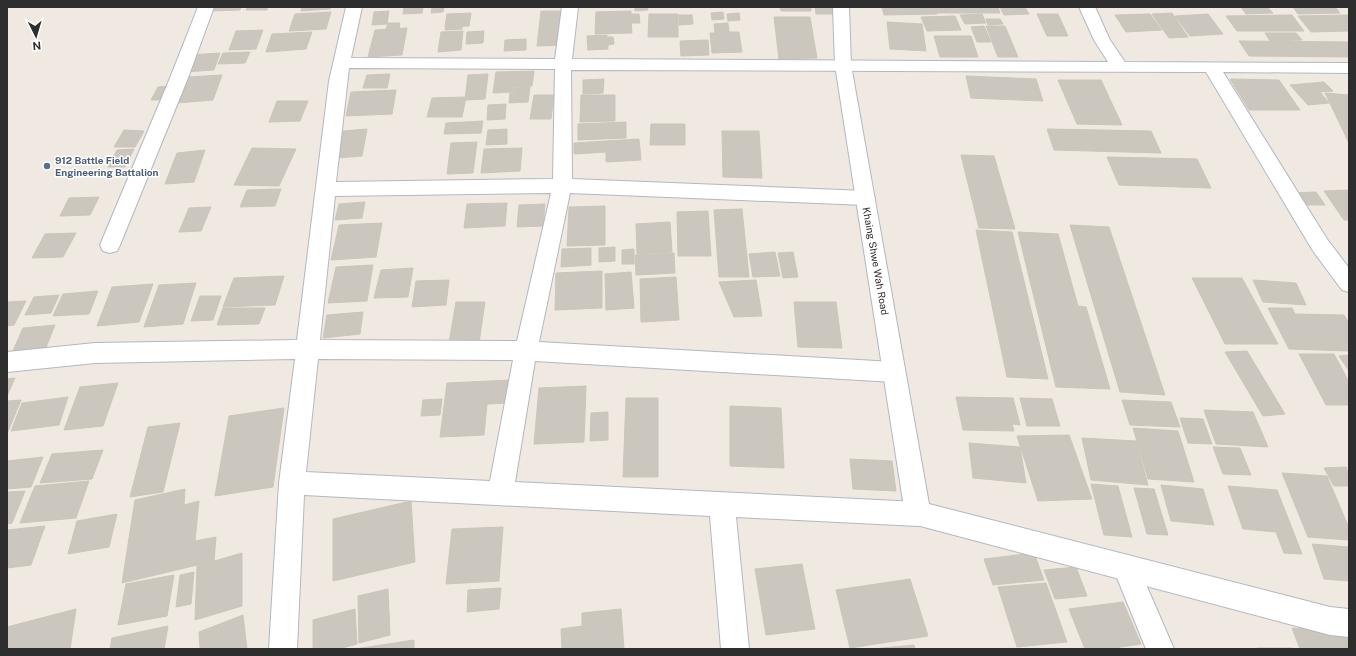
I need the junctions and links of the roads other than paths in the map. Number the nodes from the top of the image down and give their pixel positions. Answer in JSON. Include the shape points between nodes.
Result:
{"nodes":[{"id":1,"x":206,"y":7,"type":"edge"},
{"id":2,"x":354,"y":7,"type":"edge"},
{"id":3,"x":570,"y":7,"type":"edge"},
{"id":4,"x":841,"y":7,"type":"edge"},
{"id":5,"x":1087,"y":7,"type":"edge"},
{"id":6,"x":342,"y":63,"type":"junction"},
{"id":7,"x":563,"y":64,"type":"junction"},
{"id":8,"x":843,"y":65,"type":"junction"},
{"id":9,"x":1120,"y":67,"type":"junction"},
{"id":10,"x":1211,"y":67,"type":"junction"},
{"id":11,"x":1349,"y":68,"type":"edge"},
{"id":12,"x":562,"y":186,"type":"junction"},
{"id":13,"x":325,"y":189,"type":"junction"},
{"id":14,"x":865,"y":198,"type":"junction"},
{"id":15,"x":110,"y":245,"type":"dead end"},
{"id":16,"x":1349,"y":284,"type":"edge"},
{"id":17,"x":307,"y":350,"type":"junction"},
{"id":18,"x":526,"y":351,"type":"junction"},
{"id":19,"x":7,"y":362,"type":"edge"},
{"id":20,"x":894,"y":372,"type":"junction"},
{"id":21,"x":292,"y":483,"type":"junction"},
{"id":22,"x":500,"y":493,"type":"junction"},
{"id":23,"x":722,"y":504,"type":"junction"},
{"id":24,"x":918,"y":514,"type":"junction"},
{"id":25,"x":1126,"y":568,"type":"junction"},
{"id":26,"x":1349,"y":623,"type":"edge"},
{"id":27,"x":283,"y":649,"type":"edge"},
{"id":28,"x":735,"y":649,"type":"edge"},
{"id":29,"x":1160,"y":649,"type":"edge"}],
"edges":[{"from":1,"to":15,"type":"street"},
{"from":2,"to":6,"type":"street"},
{"from":3,"to":7,"type":"street"},
{"from":4,"to":8,"type":"street","name":"Khaing Shwe Wah Road"},
{"from":5,"to":9,"type":"street","via":[[1102,40]]},
{"from":6,"to":7,"type":"street"},
{"from":6,"to":13,"type":"street"},
{"from":7,"to":8,"type":"street"},
{"from":7,"to":12,"type":"street"},
{"from":8,"to":9,"type":"street"},
{"from":8,"to":14,"type":"street","name":"Khaing Shwe Wah Road"},
{"from":9,"to":10,"type":"street"},
{"from":10,"to":11,"type":"street"},
{"from":10,"to":16,"type":"street","via":[[1320,245]]},
{"from":12,"to":13,"type":"street"},
{"from":12,"to":14,"type":"street"},
{"from":12,"to":18,"type":"street"},
{"from":13,"to":17,"type":"street"},
{"from":14,"to":20,"type":"street","name":"Khaing Shwe Wah Road"},
{"from":17,"to":18,"type":"street"},
{"from":17,"to":19,"type":"street","via":[[95,353]]},
{"from":17,"to":21,"type":"street"},
{"from":18,"to":20,"type":"street"},
{"from":18,"to":22,"type":"street"},
{"from":20,"to":24,"type":"street","name":"Khaing Shwe Wah Road"},
{"from":21,"to":22,"type":"street"},
{"from":21,"to":27,"type":"street"},
{"from":22,"to":23,"type":"street"},
{"from":23,"to":24,"type":"street"},
{"from":23,"to":28,"type":"street"},
{"from":24,"to":25,"type":"street"},
{"from":25,"to":26,"type":"street","via":[[1330,621]]},
{"from":25,"to":29,"type":"street"}]}
